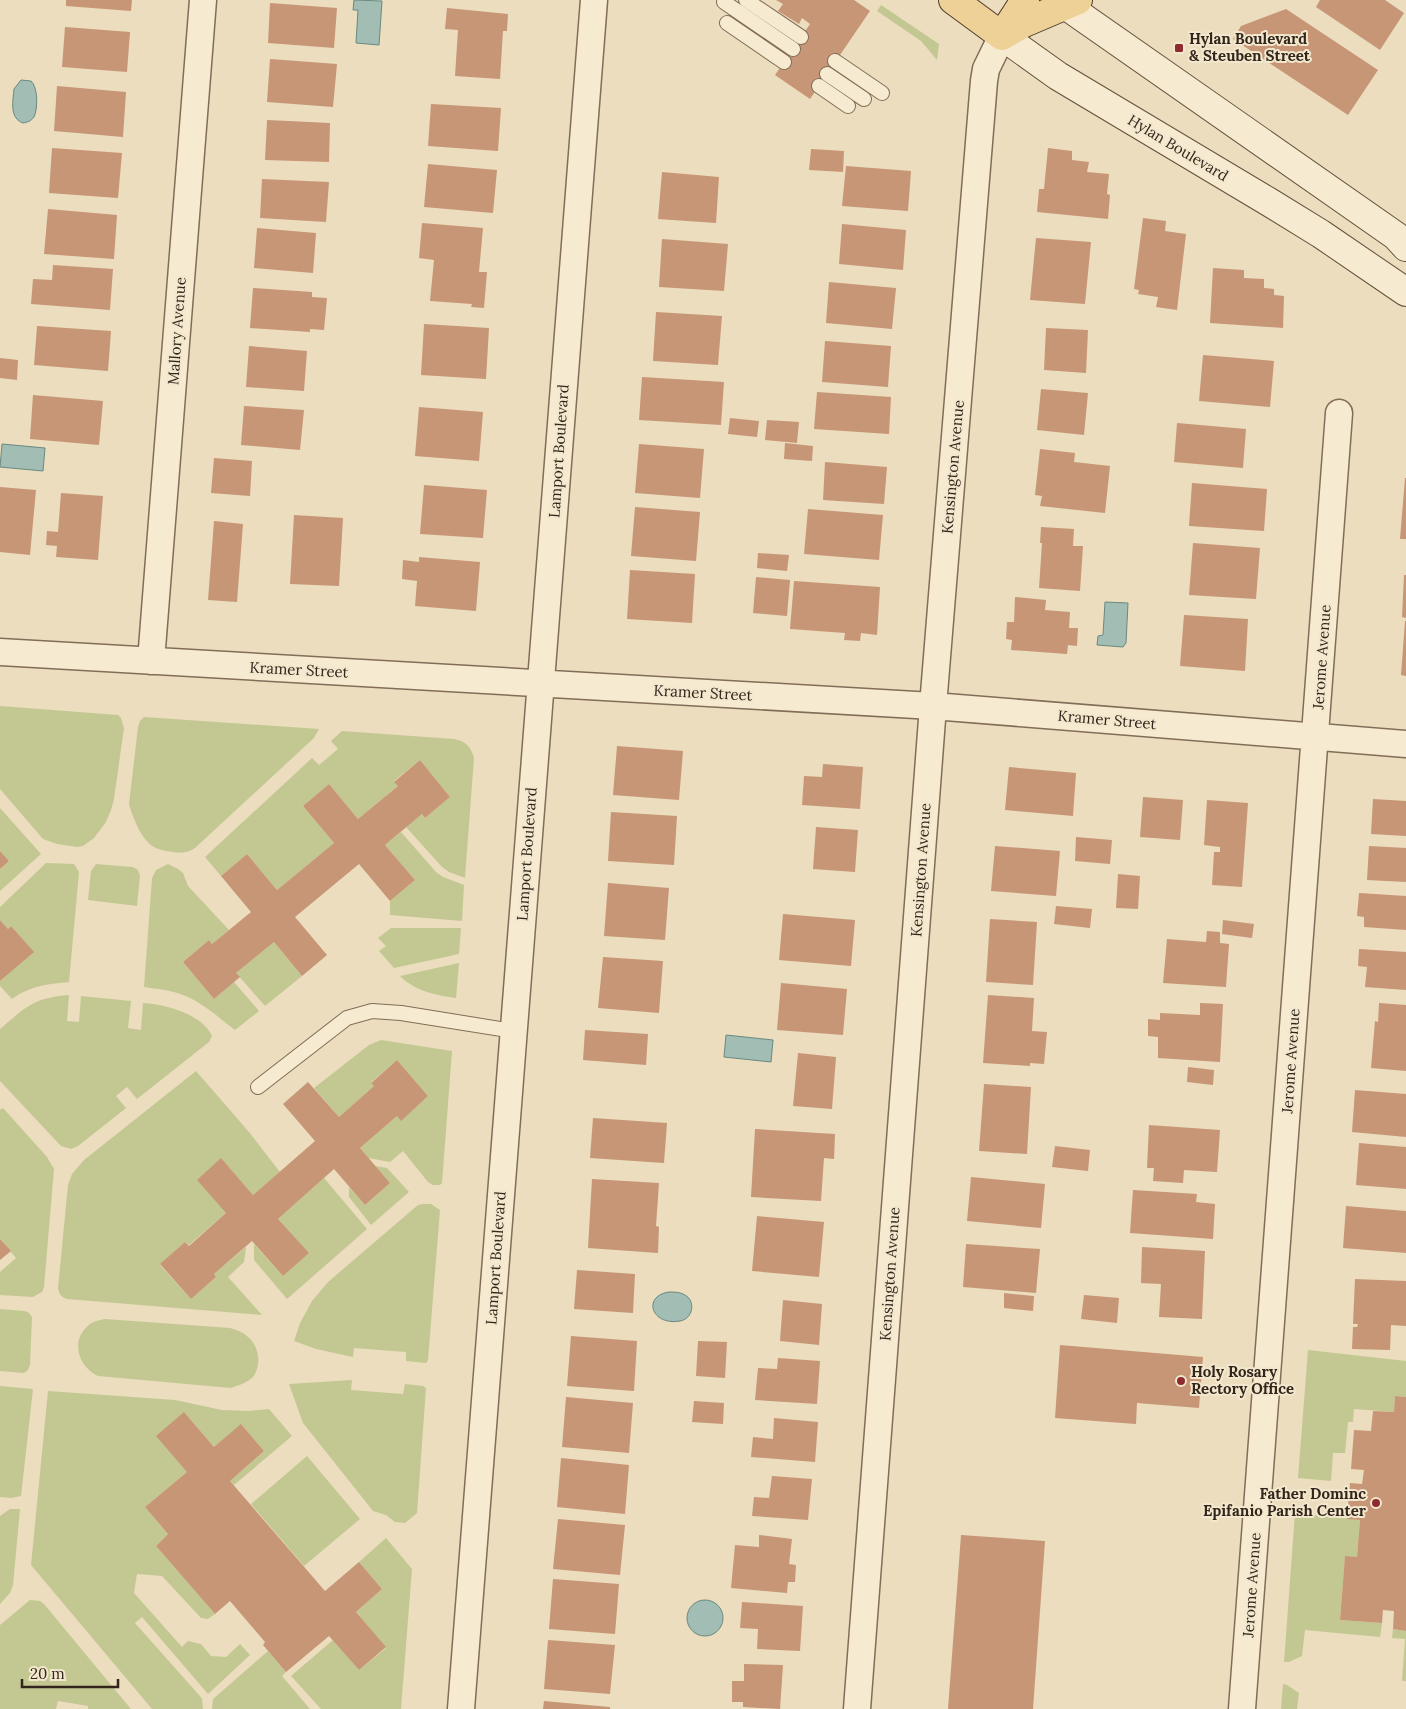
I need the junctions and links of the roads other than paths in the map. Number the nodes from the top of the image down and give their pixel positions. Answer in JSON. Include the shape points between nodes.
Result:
{"nodes":[{"id":1,"x":203,"y":0,"type":"edge"},
{"id":2,"x":594,"y":0,"type":"edge"},
{"id":3,"x":746,"y":0,"type":"edge"},
{"id":4,"x":953,"y":0,"type":"edge"},
{"id":5,"x":1025,"y":0,"type":"edge"},
{"id":6,"x":724,"y":2,"type":"dead end"},
{"id":7,"x":1067,"y":2,"type":"edge"},
{"id":8,"x":727,"y":23,"type":"dead end"},
{"id":9,"x":1002,"y":36,"type":"junction"},
{"id":10,"x":801,"y":37,"type":"dead end"},
{"id":11,"x":793,"y":49,"type":"dead end"},
{"id":12,"x":836,"y":61,"type":"dead end"},
{"id":13,"x":784,"y":62,"type":"dead end"},
{"id":14,"x":827,"y":74,"type":"dead end"},
{"id":15,"x":819,"y":86,"type":"dead end"},
{"id":16,"x":882,"y":93,"type":"dead end"},
{"id":17,"x":864,"y":99,"type":"dead end"},
{"id":18,"x":848,"y":106,"type":"dead end"},
{"id":19,"x":1406,"y":247,"type":"edge"},
{"id":20,"x":1406,"y":292,"type":"edge"},
{"id":21,"x":1339,"y":413,"type":"dead end"},
{"id":22,"x":0,"y":652,"type":"edge"},
{"id":23,"x":151,"y":661,"type":"junction"},
{"id":24,"x":540,"y":683,"type":"junction"},
{"id":25,"x":934,"y":706,"type":"junction"},
{"id":26,"x":1316,"y":737,"type":"junction"},
{"id":27,"x":1406,"y":744,"type":"edge"},
{"id":28,"x":513,"y":1032,"type":"junction"},
{"id":29,"x":258,"y":1087,"type":"dead end"},
{"id":30,"x":461,"y":1709,"type":"edge"},
{"id":31,"x":857,"y":1709,"type":"edge"},
{"id":32,"x":1242,"y":1709,"type":"edge"}],
"edges":[{"from":1,"to":23,"type":"street","name":"Mallory Avenue"},
{"from":2,"to":24,"type":"street","name":"Lamport Boulevard"},
{"from":3,"to":10,"type":"lane"},
{"from":4,"to":9,"type":"main road","name":"Hylan Boulevard"},
{"from":5,"to":9,"type":"main road"},
{"from":6,"to":11,"type":"lane"},
{"from":7,"to":9,"type":"main road"},
{"from":7,"to":19,"type":"street","via":[[1396,236]]},
{"from":8,"to":13,"type":"lane"},
{"from":9,"to":20,"type":"street","name":"Hylan Boulevard","via":[[1058,76],[1322,234]]},
{"from":9,"to":25,"type":"street","name":"Kensington Avenue","via":[[986,69],[984,81]]},
{"from":12,"to":16,"type":"lane"},
{"from":14,"to":17,"type":"lane"},
{"from":15,"to":18,"type":"lane"},
{"from":21,"to":26,"type":"street","name":"Jerome Avenue"},
{"from":22,"to":23,"type":"street","name":"Kramer Street"},
{"from":23,"to":24,"type":"street","name":"Kramer Street"},
{"from":24,"to":25,"type":"street","name":"Kramer Street"},
{"from":24,"to":28,"type":"street","name":"Lamport Boulevard"},
{"from":25,"to":26,"type":"street","name":"Kramer Street"},
{"from":25,"to":31,"type":"street","name":"Kensington Avenue"},
{"from":26,"to":27,"type":"street","name":"Kramer Street"},
{"from":26,"to":32,"type":"street","name":"Jerome Avenue"},
{"from":28,"to":29,"type":"lane","via":[[372,1011],[347,1018]]},
{"from":28,"to":30,"type":"street","name":"Lamport Boulevard"}]}
